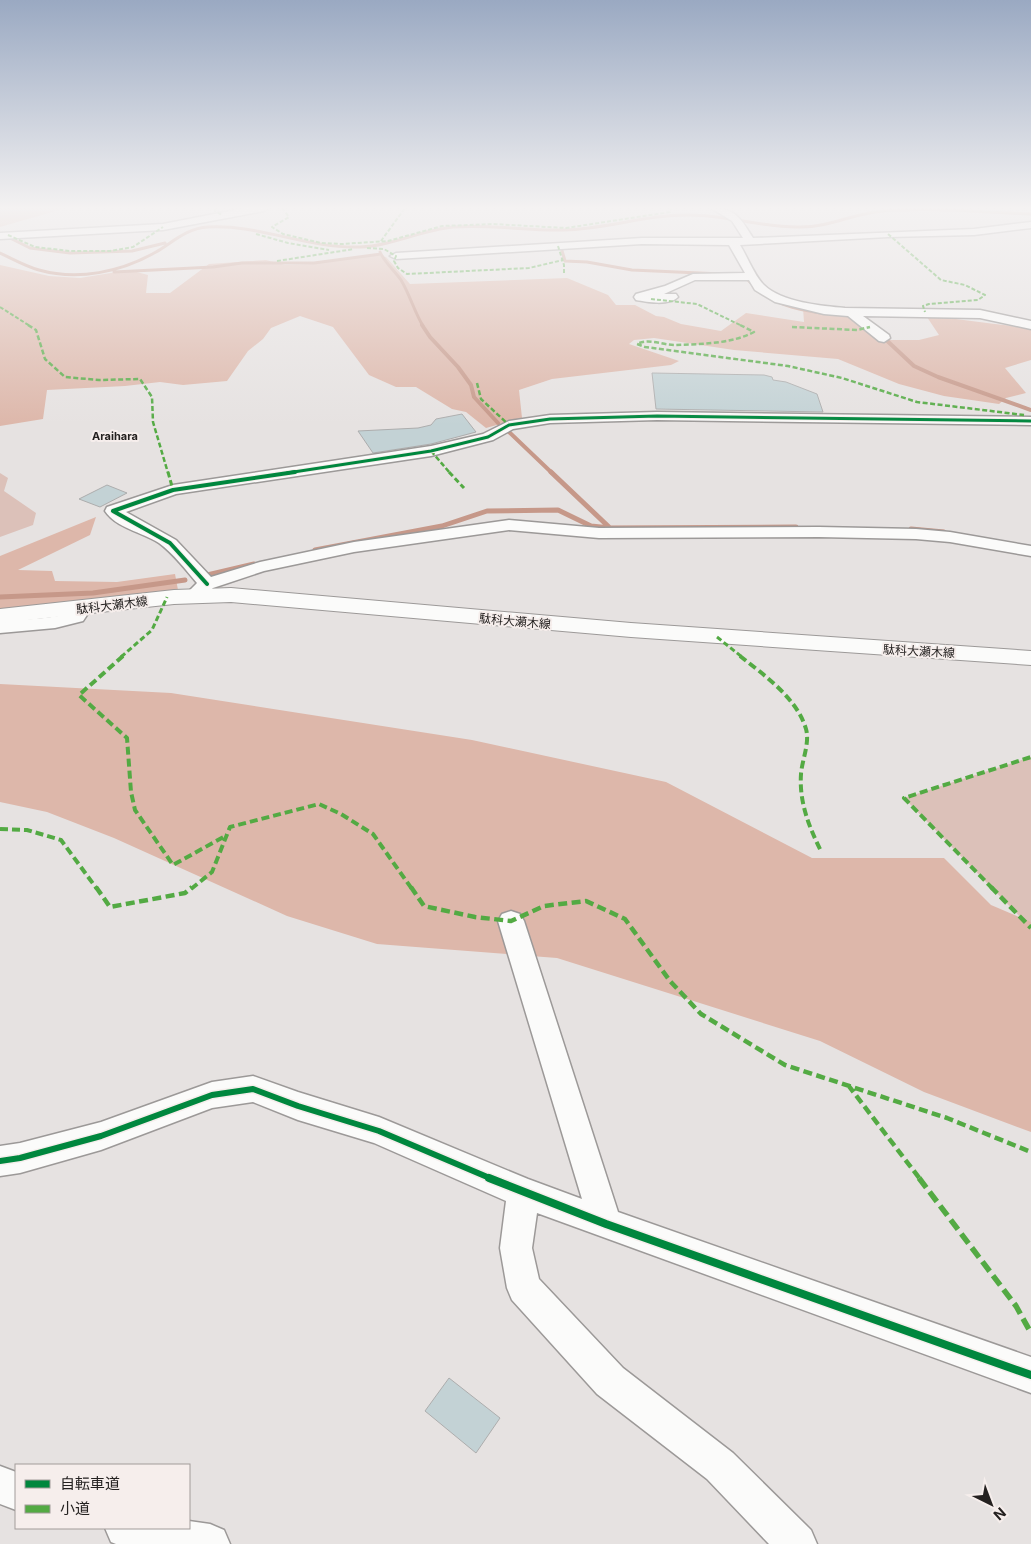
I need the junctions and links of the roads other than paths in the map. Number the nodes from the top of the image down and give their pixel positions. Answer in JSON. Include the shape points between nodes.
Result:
{"nodes":[{"id":1,"x":687,"y":280,"type":"edge"},
{"id":2,"x":754,"y":280,"type":"edge"},
{"id":3,"x":672,"y":297,"type":"dead end"},
{"id":4,"x":852,"y":313,"type":"junction"},
{"id":5,"x":1031,"y":325,"type":"edge"},
{"id":6,"x":884,"y":338,"type":"dead end"},
{"id":7,"x":1031,"y":421,"type":"edge"},
{"id":8,"x":1031,"y":551,"type":"edge"},
{"id":9,"x":201,"y":589,"type":"junction"},
{"id":10,"x":82,"y":609,"type":"junction"},
{"id":11,"x":0,"y":616,"type":"edge"},
{"id":12,"x":0,"y":628,"type":"edge"},
{"id":13,"x":1031,"y":658,"type":"edge"},
{"id":14,"x":511,"y":921,"type":"dead end"},
{"id":15,"x":0,"y":1161,"type":"edge"},
{"id":16,"x":523,"y":1193,"type":"junction"},
{"id":17,"x":606,"y":1224,"type":"junction"},
{"id":18,"x":1031,"y":1375,"type":"edge"},
{"id":19,"x":0,"y":1485,"type":"edge"},
{"id":20,"x":15,"y":1491,"type":"edge"},
{"id":21,"x":128,"y":1529,"type":"edge"},
{"id":22,"x":210,"y":1544,"type":"edge"},
{"id":23,"x":798,"y":1544,"type":"edge"}],
"edges":[{"from":1,"to":3,"type":"street","via":[[669,289],[640,296]]},
{"from":2,"to":4,"type":"street","via":[[764,292],[779,299]]},
{"from":4,"to":5,"type":"street","via":[[980,314]]},
{"from":4,"to":6,"type":"street"},
{"from":7,"to":9,"type":"street","via":[[657,416],[550,418],[509,425],[488,437],[431,451],[174,490],[113,511],[165,539]]},
{"from":8,"to":9,"type":"street","via":[[916,534],[599,533],[509,525],[354,547],[260,567]]},
{"from":9,"to":10,"type":"main road","name":"駄科大瀬木線"},
{"from":9,"to":13,"type":"main road","name":"駄科大瀬木線","via":[[231,595],[486,619]]},
{"from":10,"to":11,"type":"main road","name":"駄科大瀬木線"},
{"from":10,"to":12,"type":"street","via":[[76,617],[55,622]]},
{"from":14,"to":17,"type":"street"},
{"from":15,"to":16,"type":"street","via":[[101,1136],[212,1095],[253,1089],[379,1131]]},
{"from":16,"to":17,"type":"street"},
{"from":16,"to":23,"type":"street","via":[[516,1248],[524,1288],[610,1381],[720,1466]]},
{"from":17,"to":18,"type":"street"},
{"from":19,"to":20,"type":"street"},
{"from":21,"to":22,"type":"street"}]}
